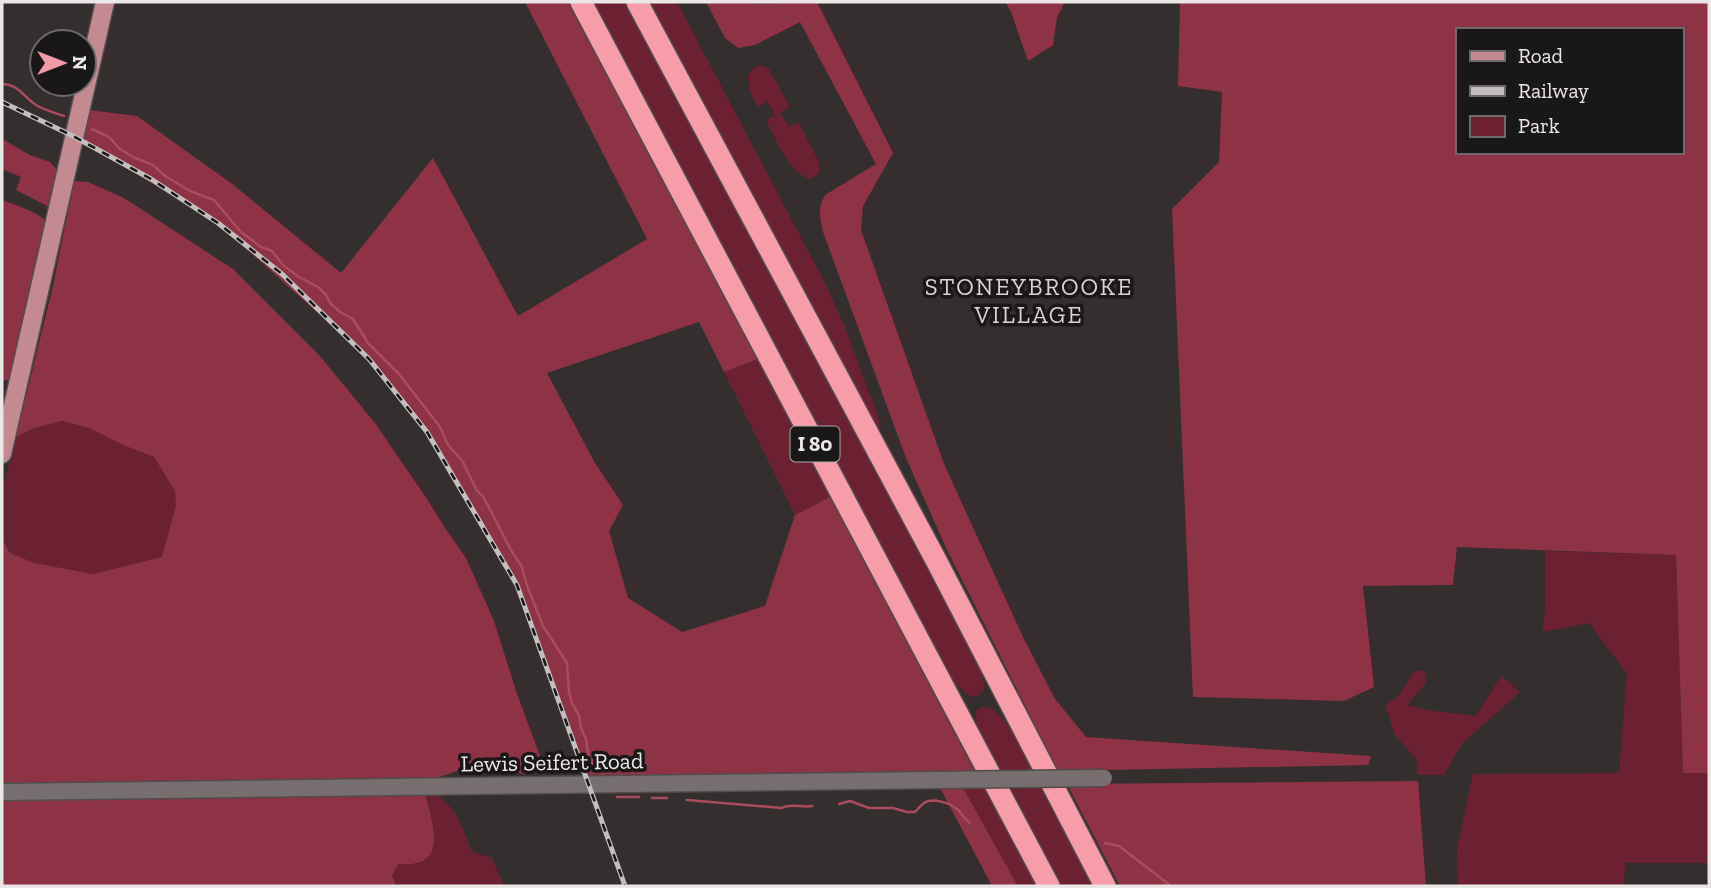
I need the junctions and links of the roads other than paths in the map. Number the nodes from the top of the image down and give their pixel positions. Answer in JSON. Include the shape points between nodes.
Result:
{"nodes":[{"id":1,"x":105,"y":2,"type":"edge"},
{"id":2,"x":581,"y":2,"type":"edge"},
{"id":3,"x":638,"y":2,"type":"edge"},
{"id":4,"x":2,"y":454,"type":"edge"},
{"id":5,"x":1104,"y":778,"type":"dead end"},
{"id":6,"x":2,"y":792,"type":"edge"},
{"id":7,"x":1049,"y":886,"type":"edge"},
{"id":8,"x":1105,"y":886,"type":"edge"}],
"edges":[{"from":1,"to":4,"type":"main road"},
{"from":2,"to":7,"type":"highway","number":"I 80"},
{"from":3,"to":8,"type":"highway","number":"I 80"},
{"from":5,"to":6,"type":"street","name":"Lewis Seifert Road","bridge":true}]}
